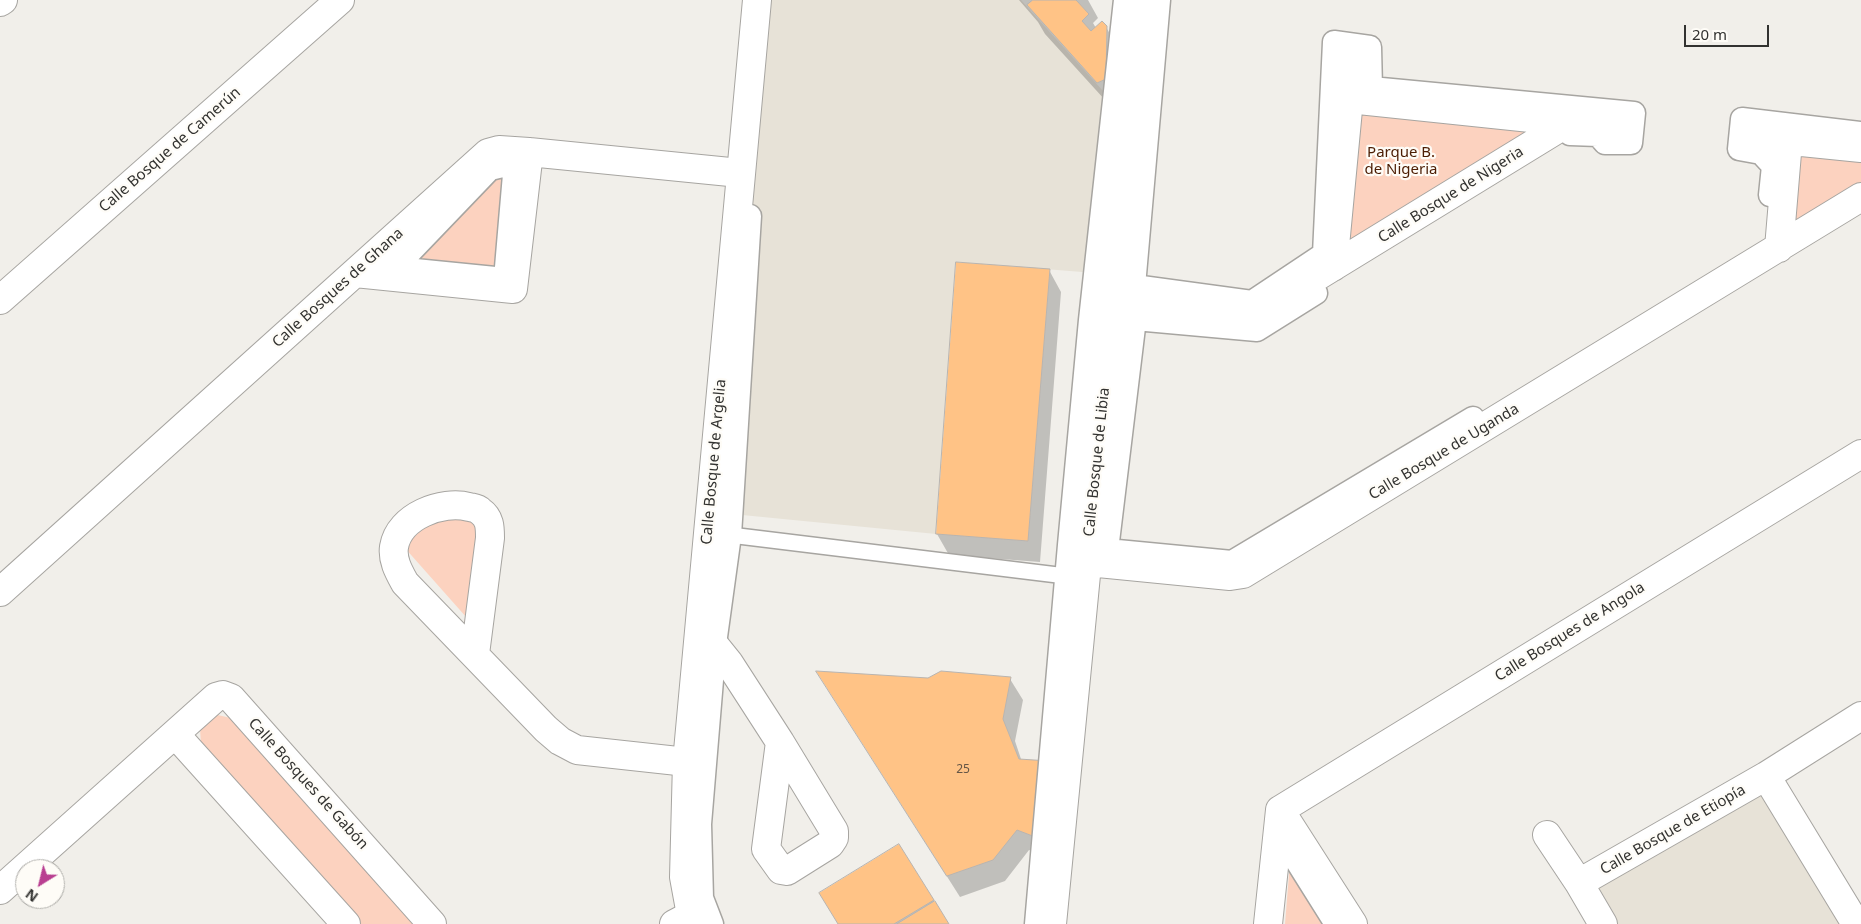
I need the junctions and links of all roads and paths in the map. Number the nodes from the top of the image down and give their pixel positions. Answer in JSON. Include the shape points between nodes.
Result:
{"nodes":[{"id":1,"x":340,"y":0,"type":"edge"},
{"id":2,"x":756,"y":0,"type":"edge"},
{"id":3,"x":764,"y":0,"type":"edge"},
{"id":4,"x":1125,"y":0,"type":"edge"},
{"id":5,"x":1142,"y":0,"type":"edge"},
{"id":6,"x":1159,"y":0,"type":"edge"},
{"id":7,"x":1352,"y":55,"type":"dead end"},
{"id":8,"x":1356,"y":105,"type":"junction"},
{"id":9,"x":1569,"y":122,"type":"junction"},
{"id":10,"x":1616,"y":123,"type":"dead end"},
{"id":11,"x":1861,"y":133,"type":"edge"},
{"id":12,"x":1752,"y":136,"type":"dead end"},
{"id":13,"x":1788,"y":141,"type":"junction"},
{"id":14,"x":1861,"y":148,"type":"edge"},
{"id":15,"x":522,"y":158,"type":"junction"},
{"id":16,"x":1861,"y":158,"type":"edge"},
{"id":17,"x":740,"y":173,"type":"junction"},
{"id":18,"x":1861,"y":184,"type":"edge"},
{"id":19,"x":1861,"y":197,"type":"edge"},
{"id":20,"x":1779,"y":248,"type":"junction"},
{"id":21,"x":1333,"y":268,"type":"junction"},
{"id":22,"x":355,"y":273,"type":"junction"},
{"id":23,"x":0,"y":300,"type":"edge"},
{"id":24,"x":1113,"y":301,"type":"junction"},
{"id":25,"x":1861,"y":454,"type":"edge"},
{"id":26,"x":719,"y":533,"type":"junction"},
{"id":27,"x":1080,"y":572,"type":"junction"},
{"id":28,"x":0,"y":592,"type":"edge"},
{"id":29,"x":707,"y":635,"type":"junction"},
{"id":30,"x":475,"y":654,"type":"junction"},
{"id":31,"x":1861,"y":716,"type":"edge"},
{"id":32,"x":175,"y":734,"type":"junction"},
{"id":33,"x":780,"y":742,"type":"dead end"},
{"id":34,"x":687,"y":762,"type":"junction"},
{"id":35,"x":1766,"y":776,"type":"junction"},
{"id":36,"x":1280,"y":810,"type":"junction"},
{"id":37,"x":1548,"y":834,"type":"dead end"},
{"id":38,"x":1579,"y":883,"type":"junction"},
{"id":39,"x":0,"y":890,"type":"edge"},
{"id":40,"x":693,"y":922,"type":"edge"},
{"id":41,"x":346,"y":924,"type":"edge"},
{"id":42,"x":432,"y":924,"type":"edge"},
{"id":43,"x":1036,"y":924,"type":"edge"},
{"id":44,"x":1052,"y":924,"type":"edge"},
{"id":45,"x":1268,"y":924,"type":"edge"},
{"id":46,"x":1281,"y":924,"type":"edge"},
{"id":47,"x":1336,"y":924,"type":"edge"},
{"id":48,"x":1352,"y":924,"type":"edge"},
{"id":49,"x":1603,"y":924,"type":"edge"},
{"id":50,"x":1856,"y":924,"type":"edge"}],
"edges":[{"from":1,"to":23,"type":"street","name":"Calle Bosque de Camerún"},
{"from":2,"to":17,"type":"street","name":"Calle Bosque de Argelia"},
{"from":3,"to":26,"type":"street"},
{"from":4,"to":27,"type":"street","via":[[1089,330]]},
{"from":5,"to":24,"type":"street","name":"Calle Bosque de Libia"},
{"from":6,"to":11,"type":"street","via":[[1134,286],[1252,302],[1324,254],[1334,42],[1370,47],[1371,88],[1634,113],[1631,143],[1605,143],[1598,135],[1570,134],[1257,330],[1135,319],[1107,550],[1232,562],[1767,242],[1773,166],[1760,153],[1739,149],[1742,119]]},
{"from":7,"to":8,"type":"street"},
{"from":8,"to":8,"type":"street","via":[[1512,130],[1530,132],[1347,249]]},
{"from":8,"to":9,"type":"street"},
{"from":8,"to":21,"type":"street"},
{"from":9,"to":10,"type":"street"},
{"from":9,"to":21,"type":"street","name":"Calle Bosque de Nigeria"},
{"from":12,"to":13,"type":"street"},
{"from":13,"to":14,"type":"street"},
{"from":13,"to":20,"type":"street"},
{"from":15,"to":15,"type":"street","via":[[490,169],[395,268],[504,279]]},
{"from":15,"to":17,"type":"street","name":"Calle Bosques de Ghana"},
{"from":15,"to":22,"type":"street","name":"Calle Bosques de Ghana","via":[[499,150],[484,156]]},
{"from":15,"to":22,"type":"street","via":[[513,289]]},
{"from":16,"to":18,"type":"street","via":[[1798,152],[1794,224]]},
{"from":17,"to":26,"type":"street","name":"Calle Bosque de Argelia"},
{"from":19,"to":20,"type":"street","name":"Calle Bosque de Uganda"},
{"from":20,"to":27,"type":"street","name":"Calle Bosque de Uganda","via":[[1243,574]]},
{"from":21,"to":24,"type":"street","name":"Calle Bosque de Nigeria","via":[[1249,316]]},
{"from":22,"to":28,"type":"street","name":"Calle Bosques de Ghana"},
{"from":24,"to":27,"type":"street","name":"Calle Bosque de Libia"},
{"from":25,"to":36,"type":"street","name":"Calle Bosques de Angola"},
{"from":26,"to":27,"type":"lane"},
{"from":26,"to":29,"type":"street","name":"Calle Bosque de Argelia"},
{"from":27,"to":43,"type":"street"},
{"from":27,"to":44,"type":"street","name":"Calle Bosque de Libia"},
{"from":29,"to":33,"type":"street"},
{"from":29,"to":34,"type":"street","name":"Calle Bosque de Argelia"},
{"from":29,"to":40,"type":"street","via":[[700,824],[702,898]]},
{"from":30,"to":30,"type":"street","via":[[405,583],[396,567],[394,548],[398,534],[426,511],[444,506],[463,505],[479,510],[489,521],[490,538]]},
{"from":30,"to":34,"type":"street","via":[[560,742],[576,750]]},
{"from":31,"to":35,"type":"street","name":"Calle Bosque de Etiopía"},
{"from":32,"to":39,"type":"street","name":"Calle Bosques de Gabón"},
{"from":32,"to":41,"type":"street"},
{"from":32,"to":42,"type":"street","name":"Calle Bosques de Gabón","via":[[216,697],[231,698]]},
{"from":34,"to":40,"type":"street","name":"Calle Bosque de Argelia","via":[[684,877]]},
{"from":35,"to":38,"type":"street","name":"Calle Bosque de Etiopía"},
{"from":35,"to":50,"type":"street"},
{"from":36,"to":45,"type":"street"},
{"from":36,"to":48,"type":"street"},
{"from":37,"to":38,"type":"street"},
{"from":38,"to":49,"type":"street"},
{"from":46,"to":47,"type":"street","via":[[1287,846]]}]}
